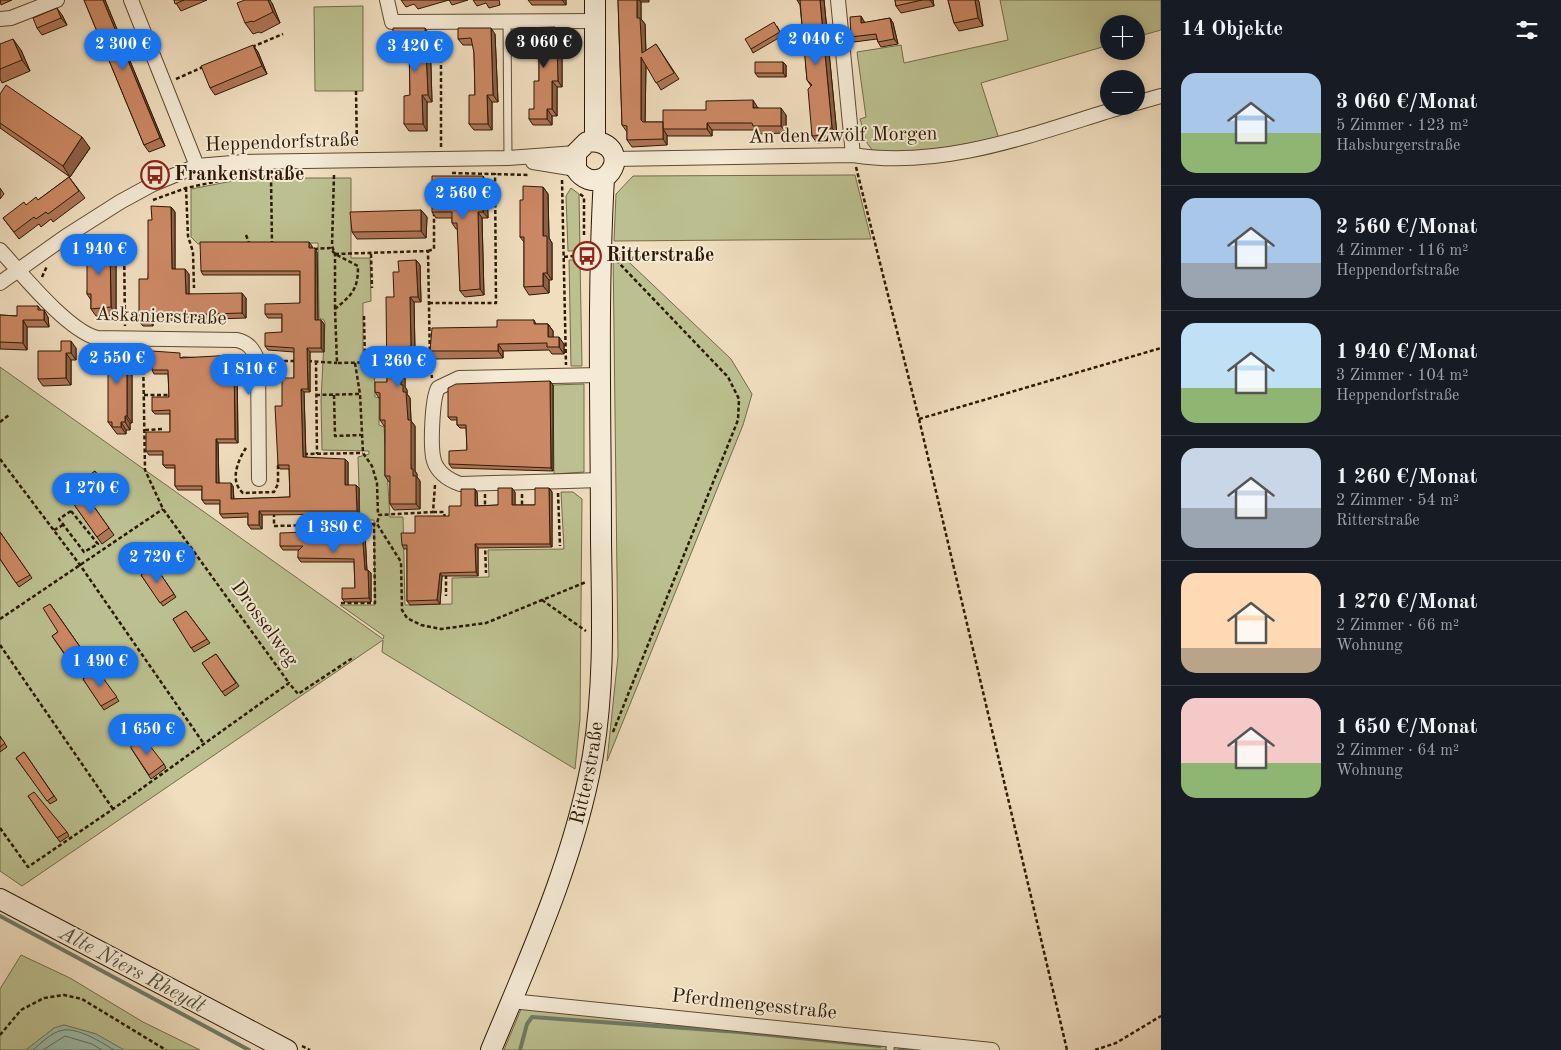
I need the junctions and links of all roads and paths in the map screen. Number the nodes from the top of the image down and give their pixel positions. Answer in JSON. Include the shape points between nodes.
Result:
{"nodes":[{"id":1,"x":57,"y":0,"type":"edge"},
{"id":2,"x":131,"y":0,"type":"edge"},
{"id":3,"x":387,"y":0,"type":"edge"},
{"id":4,"x":595,"y":0,"type":"edge"},
{"id":5,"x":838,"y":0,"type":"edge"},
{"id":6,"x":0,"y":19,"type":"edge"},
{"id":7,"x":442,"y":20,"type":"junction"},
{"id":8,"x":507,"y":20,"type":"junction"},
{"id":9,"x":595,"y":21,"type":"junction"},
{"id":10,"x":283,"y":34,"type":"dead end"},
{"id":11,"x":247,"y":49,"type":"edge"},
{"id":12,"x":210,"y":64,"type":"edge"},
{"id":13,"x":165,"y":83,"type":"junction"},
{"id":14,"x":356,"y":91,"type":"dead end"},
{"id":15,"x":1161,"y":96,"type":"edge"},
{"id":16,"x":1145,"y":100,"type":"edge"},
{"id":17,"x":1100,"y":113,"type":"edge"},
{"id":18,"x":595,"y":141,"type":"junction"},
{"id":19,"x":853,"y":155,"type":"junction"},
{"id":20,"x":508,"y":158,"type":"junction"},
{"id":21,"x":614,"y":159,"type":"junction"},
{"id":22,"x":357,"y":160,"type":"junction"},
{"id":23,"x":441,"y":160,"type":"junction"},
{"id":24,"x":197,"y":166,"type":"junction"},
{"id":25,"x":450,"y":173,"type":"dead end"},
{"id":26,"x":495,"y":173,"type":"junction"},
{"id":27,"x":344,"y":174,"type":"dead end"},
{"id":28,"x":280,"y":175,"type":"dead end"},
{"id":29,"x":325,"y":175,"type":"dead end"},
{"id":30,"x":334,"y":175,"type":"junction"},
{"id":31,"x":533,"y":175,"type":"dead end"},
{"id":32,"x":581,"y":175,"type":"junction"},
{"id":33,"x":245,"y":176,"type":"dead end"},
{"id":34,"x":263,"y":176,"type":"dead end"},
{"id":35,"x":272,"y":176,"type":"junction"},
{"id":36,"x":186,"y":188,"type":"junction"},
{"id":37,"x":495,"y":199,"type":"junction"},
{"id":38,"x":481,"y":200,"type":"edge"},
{"id":39,"x":147,"y":202,"type":"dead end"},
{"id":40,"x":433,"y":207,"type":"edge"},
{"id":41,"x":246,"y":235,"type":"dead end"},
{"id":42,"x":124,"y":240,"type":"dead end"},
{"id":43,"x":249,"y":242,"type":"edge"},
{"id":44,"x":314,"y":249,"type":"edge"},
{"id":45,"x":0,"y":250,"type":"edge"},
{"id":46,"x":274,"y":250,"type":"edge"},
{"id":47,"x":428,"y":251,"type":"junction"},
{"id":48,"x":335,"y":254,"type":"junction"},
{"id":49,"x":371,"y":254,"type":"junction"},
{"id":50,"x":564,"y":257,"type":"junction"},
{"id":51,"x":590,"y":258,"type":"junction"},
{"id":52,"x":51,"y":262,"type":"dead end"},
{"id":53,"x":18,"y":271,"type":"junction"},
{"id":54,"x":0,"y":283,"type":"edge"},
{"id":55,"x":44,"y":285,"type":"dead end"},
{"id":56,"x":194,"y":288,"type":"dead end"},
{"id":57,"x":372,"y":288,"type":"dead end"},
{"id":58,"x":429,"y":303,"type":"junction"},
{"id":59,"x":335,"y":309,"type":"junction"},
{"id":60,"x":364,"y":316,"type":"dead end"},
{"id":61,"x":133,"y":329,"type":"dead end"},
{"id":62,"x":143,"y":348,"type":"dead end"},
{"id":63,"x":1161,"y":348,"type":"edge"},
{"id":64,"x":267,"y":361,"type":"dead end"},
{"id":65,"x":298,"y":361,"type":"edge"},
{"id":66,"x":307,"y":361,"type":"edge"},
{"id":67,"x":316,"y":361,"type":"junction"},
{"id":68,"x":365,"y":362,"type":"junction"},
{"id":69,"x":391,"y":362,"type":"edge"},
{"id":70,"x":400,"y":362,"type":"edge"},
{"id":71,"x":430,"y":362,"type":"junction"},
{"id":72,"x":337,"y":363,"type":"junction"},
{"id":73,"x":354,"y":363,"type":"junction"},
{"id":74,"x":566,"y":368,"type":"dead end"},
{"id":75,"x":599,"y":374,"type":"junction"},
{"id":76,"x":432,"y":382,"type":"dead end"},
{"id":77,"x":360,"y":394,"type":"junction"},
{"id":78,"x":144,"y":395,"type":"junction"},
{"id":79,"x":171,"y":395,"type":"edge"},
{"id":80,"x":316,"y":395,"type":"junction"},
{"id":81,"x":334,"y":395,"type":"junction"},
{"id":82,"x":9,"y":416,"type":"dead end"},
{"id":83,"x":919,"y":419,"type":"junction"},
{"id":84,"x":0,"y":422,"type":"edge"},
{"id":85,"x":163,"y":429,"type":"dead end"},
{"id":86,"x":145,"y":430,"type":"junction"},
{"id":87,"x":361,"y":435,"type":"junction"},
{"id":88,"x":248,"y":441,"type":"dead end"},
{"id":89,"x":363,"y":453,"type":"junction"},
{"id":90,"x":318,"y":454,"type":"junction"},
{"id":91,"x":299,"y":455,"type":"edge"},
{"id":92,"x":277,"y":456,"type":"edge"},
{"id":93,"x":0,"y":459,"type":"edge"},
{"id":94,"x":259,"y":479,"type":"dead end"},
{"id":95,"x":601,"y":480,"type":"junction"},
{"id":96,"x":435,"y":485,"type":"dead end"},
{"id":97,"x":558,"y":489,"type":"dead end"},
{"id":98,"x":485,"y":490,"type":"dead end"},
{"id":99,"x":522,"y":490,"type":"dead end"},
{"id":100,"x":274,"y":492,"type":"junction"},
{"id":101,"x":274,"y":497,"type":"edge"},
{"id":102,"x":274,"y":506,"type":"edge"},
{"id":103,"x":163,"y":509,"type":"junction"},
{"id":104,"x":522,"y":509,"type":"edge"},
{"id":105,"x":433,"y":512,"type":"junction"},
{"id":106,"x":378,"y":515,"type":"junction"},
{"id":107,"x":485,"y":518,"type":"edge"},
{"id":108,"x":444,"y":521,"type":"edge"},
{"id":109,"x":376,"y":524,"type":"junction"},
{"id":110,"x":63,"y":525,"type":"junction"},
{"id":111,"x":54,"y":530,"type":"junction"},
{"id":112,"x":485,"y":536,"type":"edge"},
{"id":113,"x":560,"y":546,"type":"dead end"},
{"id":114,"x":93,"y":547,"type":"junction"},
{"id":115,"x":97,"y":553,"type":"junction"},
{"id":116,"x":80,"y":565,"type":"junction"},
{"id":117,"x":446,"y":568,"type":"edge"},
{"id":118,"x":486,"y":574,"type":"dead end"},
{"id":119,"x":588,"y":590,"type":"dead end"},
{"id":120,"x":446,"y":596,"type":"dead end"},
{"id":121,"x":542,"y":600,"type":"junction"},
{"id":122,"x":341,"y":603,"type":"edge"},
{"id":123,"x":0,"y":619,"type":"edge"},
{"id":124,"x":588,"y":623,"type":"dead end"},
{"id":125,"x":0,"y":645,"type":"edge"},
{"id":126,"x":354,"y":657,"type":"dead end"},
{"id":127,"x":289,"y":683,"type":"junction"},
{"id":128,"x":613,"y":733,"type":"dead end"},
{"id":129,"x":204,"y":744,"type":"junction"},
{"id":130,"x":113,"y":809,"type":"junction"},
{"id":131,"x":0,"y":828,"type":"edge"},
{"id":132,"x":0,"y":899,"type":"edge"},
{"id":133,"x":511,"y":1001,"type":"junction"},
{"id":134,"x":1161,"y":1016,"type":"edge"},
{"id":135,"x":0,"y":1035,"type":"edge"},
{"id":136,"x":890,"y":1045,"type":"edge"},
{"id":137,"x":166,"y":1050,"type":"edge"},
{"id":138,"x":287,"y":1050,"type":"edge"},
{"id":139,"x":491,"y":1050,"type":"edge"},
{"id":140,"x":992,"y":1050,"type":"edge"},
{"id":141,"x":1067,"y":1050,"type":"edge"},
{"id":142,"x":1095,"y":1050,"type":"edge"}],
"edges":[{"from":1,"to":6,"type":"street","via":[[11,18]]},
{"from":2,"to":13,"type":"street"},
{"from":3,"to":7,"type":"street","via":[[392,22]]},
{"from":4,"to":9,"type":"main road"},
{"from":5,"to":19,"type":"street"},
{"from":7,"to":8,"type":"street"},
{"from":7,"to":23,"type":"path"},
{"from":8,"to":9,"type":"street"},
{"from":8,"to":20,"type":"lane"},
{"from":9,"to":18,"type":"main road"},
{"from":10,"to":11,"type":"path"},
{"from":12,"to":13,"type":"path"},
{"from":13,"to":24,"type":"street"},
{"from":14,"to":22,"type":"path"},
{"from":15,"to":16,"type":"street"},
{"from":17,"to":19,"type":"street","name":"An den Zwölf Morgen","via":[[963,152],[921,158]]},
{"from":18,"to":21,"type":"main road","via":[[608,146]]},
{"from":18,"to":32,"type":"main road","via":[[580,146]]},
{"from":19,"to":21,"type":"street","name":"An den Zwölf Morgen"},
{"from":19,"to":83,"type":"path"},
{"from":20,"to":23,"type":"street","name":"Heppendorfstraße"},
{"from":20,"to":32,"type":"street","name":"Heppendorfstraße"},
{"from":21,"to":32,"type":"main road","name":"Ritterstraße","via":[[612,170]]},
{"from":22,"to":23,"type":"street","name":"Heppendorfstraße"},
{"from":22,"to":24,"type":"street","name":"Heppendorfstraße"},
{"from":24,"to":53,"type":"street","name":"Heppendorfstraße","via":[[120,202]]},
{"from":25,"to":26,"type":"path"},
{"from":26,"to":31,"type":"path"},
{"from":26,"to":37,"type":"path"},
{"from":27,"to":30,"type":"path"},
{"from":28,"to":35,"type":"path"},
{"from":29,"to":30,"type":"path"},
{"from":30,"to":48,"type":"path","via":[[332,246]]},
{"from":32,"to":50,"type":"path","via":[[562,176]]},
{"from":32,"to":51,"type":"main road","name":"Ritterstraße"},
{"from":32,"to":51,"type":"path"},
{"from":33,"to":36,"type":"path"},
{"from":34,"to":35,"type":"path"},
{"from":35,"to":46,"type":"path","via":[[271,242]]},
{"from":36,"to":39,"type":"path"},
{"from":36,"to":56,"type":"path"},
{"from":37,"to":38,"type":"path"},
{"from":37,"to":58,"type":"path","via":[[496,303]]},
{"from":40,"to":47,"type":"path","via":[[434,249]]},
{"from":41,"to":43,"type":"path"},
{"from":42,"to":61,"type":"path","via":[[125,329]]},
{"from":44,"to":48,"type":"path","via":[[330,248]]},
{"from":45,"to":53,"type":"street"},
{"from":47,"to":49,"type":"path"},
{"from":47,"to":58,"type":"path"},
{"from":48,"to":49,"type":"path"},
{"from":48,"to":59,"type":"path"},
{"from":48,"to":59,"type":"path","via":[[358,266],[358,283],[350,296]]},
{"from":49,"to":57,"type":"path"},
{"from":50,"to":51,"type":"path"},
{"from":50,"to":74,"type":"path"},
{"from":51,"to":75,"type":"main road","name":"Ritterstraße"},
{"from":51,"to":128,"type":"path","via":[[612,256],[631,273],[728,377],[739,399],[738,420]]},
{"from":52,"to":55,"type":"path","via":[[41,278]]},
{"from":53,"to":54,"type":"street","name":"Heppendorfstraße"},
{"from":53,"to":94,"type":"street","name":"Askanierstraße","via":[[87,335],[97,338],[237,340],[246,343],[258,361]]},
{"from":58,"to":71,"type":"path"},
{"from":59,"to":72,"type":"path"},
{"from":60,"to":68,"type":"path"},
{"from":62,"to":78,"type":"path","name":"Drosselweg"},
{"from":63,"to":83,"type":"path"},
{"from":64,"to":65,"type":"path"},
{"from":66,"to":67,"type":"path"},
{"from":67,"to":72,"type":"path"},
{"from":67,"to":80,"type":"path"},
{"from":68,"to":69,"type":"path"},
{"from":68,"to":73,"type":"path"},
{"from":70,"to":71,"type":"path"},
{"from":71,"to":76,"type":"path"},
{"from":72,"to":73,"type":"path"},
{"from":73,"to":77,"type":"path"},
{"from":75,"to":95,"type":"main road","name":"Ritterstraße"},
{"from":75,"to":95,"type":"street","via":[[458,378],[438,388],[434,395],[433,413],[434,461],[446,478],[453,482]]},
{"from":77,"to":81,"type":"path"},
{"from":77,"to":87,"type":"path"},
{"from":78,"to":79,"type":"path"},
{"from":78,"to":86,"type":"path","name":"Drosselweg"},
{"from":80,"to":81,"type":"path"},
{"from":80,"to":90,"type":"path"},
{"from":81,"to":87,"type":"path","via":[[335,436]]},
{"from":82,"to":84,"type":"path"},
{"from":83,"to":141,"type":"path"},
{"from":85,"to":86,"type":"path"},
{"from":86,"to":103,"type":"path","name":"Drosselweg","via":[[145,470]]},
{"from":87,"to":89,"type":"path"},
{"from":88,"to":100,"type":"path","via":[[236,463],[237,487],[246,495]]},
{"from":89,"to":90,"type":"path"},
{"from":89,"to":106,"type":"path","via":[[372,466],[377,483]]},
{"from":90,"to":91,"type":"path"},
{"from":92,"to":100,"type":"path","via":[[278,484]]},
{"from":93,"to":111,"type":"path"},
{"from":95,"to":133,"type":"main road","name":"Ritterstraße","via":[[602,653],[593,756],[572,840],[548,913]]},
{"from":96,"to":105,"type":"path"},
{"from":97,"to":113,"type":"path"},
{"from":98,"to":107,"type":"path"},
{"from":99,"to":104,"type":"path"},
{"from":100,"to":101,"type":"path"},
{"from":102,"to":109,"type":"path","via":[[274,526]]},
{"from":103,"to":115,"type":"path"},
{"from":103,"to":127,"type":"path","name":"Drosselweg"},
{"from":105,"to":106,"type":"path"},
{"from":105,"to":108,"type":"path","via":[[444,512]]},
{"from":106,"to":109,"type":"path"},
{"from":109,"to":121,"type":"path","via":[[401,562],[402,610],[407,618],[421,625],[441,629],[486,624]]},
{"from":109,"to":122,"type":"path","via":[[375,603]]},
{"from":110,"to":111,"type":"path"},
{"from":110,"to":114,"type":"path","via":[[84,552]]},
{"from":110,"to":114,"type":"path","via":[[59,519],[71,511],[98,544]]},
{"from":111,"to":116,"type":"path"},
{"from":112,"to":118,"type":"path"},
{"from":114,"to":115,"type":"path"},
{"from":115,"to":116,"type":"path"},
{"from":116,"to":123,"type":"path"},
{"from":116,"to":129,"type":"path"},
{"from":117,"to":120,"type":"path"},
{"from":119,"to":121,"type":"path","via":[[588,582]]},
{"from":121,"to":124,"type":"path","via":[[588,632]]},
{"from":125,"to":130,"type":"path"},
{"from":126,"to":127,"type":"path","via":[[298,694]]},
{"from":127,"to":129,"type":"path"},
{"from":129,"to":130,"type":"path"},
{"from":130,"to":131,"type":"path","via":[[28,867]]},
{"from":132,"to":138,"type":"main road"},
{"from":133,"to":136,"type":"street","name":"Pferdmengesstraße"},
{"from":133,"to":139,"type":"main road","name":"Ritterstraße"},
{"from":134,"to":142,"type":"path","via":[[1116,1044]]},
{"from":135,"to":137,"type":"path","via":[[21,1010],[44,998],[64,995],[82,999]]},
{"from":136,"to":140,"type":"street","name":"Pferdmengesstraße"}]}
